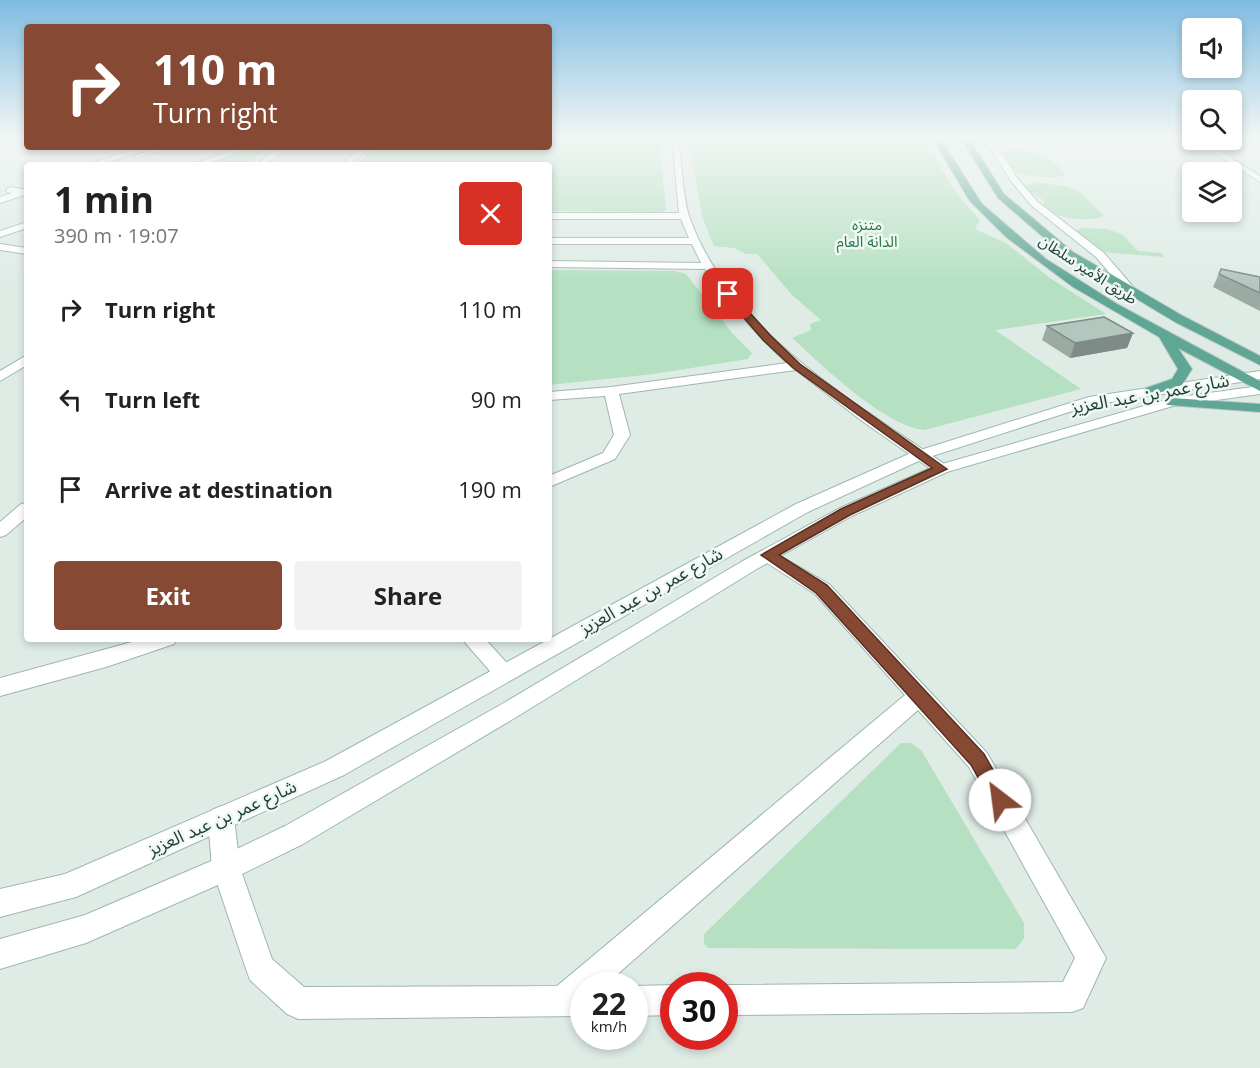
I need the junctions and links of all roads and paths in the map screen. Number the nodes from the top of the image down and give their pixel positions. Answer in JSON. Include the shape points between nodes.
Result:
{"nodes":[{"id":1,"x":681,"y":187,"type":"edge"},
{"id":2,"x":966,"y":187,"type":"edge"},
{"id":3,"x":995,"y":187,"type":"edge"},
{"id":4,"x":1021,"y":187,"type":"edge"},
{"id":5,"x":24,"y":190,"type":"edge"},
{"id":6,"x":24,"y":191,"type":"edge"},
{"id":7,"x":0,"y":193,"type":"edge"},
{"id":8,"x":0,"y":200,"type":"edge"},
{"id":9,"x":552,"y":216,"type":"edge"},
{"id":10,"x":684,"y":216,"type":"junction"},
{"id":11,"x":24,"y":226,"type":"edge"},
{"id":12,"x":0,"y":234,"type":"edge"},
{"id":13,"x":552,"y":241,"type":"edge"},
{"id":14,"x":695,"y":241,"type":"junction"},
{"id":15,"x":0,"y":247,"type":"edge"},
{"id":16,"x":24,"y":251,"type":"edge"},
{"id":17,"x":552,"y":264,"type":"edge"},
{"id":18,"x":706,"y":266,"type":"junction"},
{"id":19,"x":1131,"y":291,"type":"junction"},
{"id":20,"x":1179,"y":319,"type":"junction"},
{"id":21,"x":1157,"y":331,"type":"junction"},
{"id":22,"x":1260,"y":346,"type":"edge"},
{"id":23,"x":1260,"y":361,"type":"edge"},
{"id":24,"x":24,"y":362,"type":"edge"},
{"id":25,"x":796,"y":366,"type":"junction"},
{"id":26,"x":0,"y":376,"type":"edge"},
{"id":27,"x":1256,"y":382,"type":"edge"},
{"id":28,"x":611,"y":391,"type":"junction"},
{"id":29,"x":1151,"y":391,"type":"junction"},
{"id":30,"x":552,"y":396,"type":"edge"},
{"id":31,"x":1172,"y":402,"type":"junction"},
{"id":32,"x":1260,"y":408,"type":"edge"},
{"id":33,"x":921,"y":455,"type":"junction"},
{"id":34,"x":941,"y":469,"type":"junction"},
{"id":35,"x":552,"y":481,"type":"edge"},
{"id":36,"x":24,"y":511,"type":"edge"},
{"id":37,"x":0,"y":531,"type":"edge"},
{"id":38,"x":768,"y":555,"type":"junction"},
{"id":39,"x":158,"y":642,"type":"edge"},
{"id":40,"x":475,"y":642,"type":"edge"},
{"id":41,"x":504,"y":672,"type":"junction"},
{"id":42,"x":0,"y":687,"type":"edge"},
{"id":43,"x":919,"y":696,"type":"junction"},
{"id":44,"x":221,"y":818,"type":"junction"},
{"id":45,"x":226,"y":868,"type":"junction"},
{"id":46,"x":0,"y":903,"type":"edge"},
{"id":47,"x":0,"y":954,"type":"edge"},
{"id":48,"x":606,"y":972,"type":"edge"},
{"id":49,"x":738,"y":1000,"type":"edge"},
{"id":50,"x":570,"y":1001,"type":"edge"}],
"edges":[{"from":1,"to":10,"type":"street"},
{"from":2,"to":21,"type":"main road","name":"طريق الأمير سلطان","via":[[979,205],[1021,244],[1068,278]]},
{"from":3,"to":19,"type":"main road","name":"طريق الأمير سلطان","via":[[1014,209],[1069,254]]},
{"from":4,"to":19,"type":"street","via":[[1035,204],[1100,255]]},
{"from":5,"to":7,"type":"street"},
{"from":6,"to":8,"type":"street"},
{"from":9,"to":10,"type":"street"},
{"from":10,"to":14,"type":"street"},
{"from":11,"to":12,"type":"street"},
{"from":13,"to":14,"type":"street"},
{"from":14,"to":18,"type":"street"},
{"from":15,"to":16,"type":"street"},
{"from":17,"to":18,"type":"street"},
{"from":18,"to":25,"type":"street"},
{"from":19,"to":20,"type":"main road","name":"طريق الأمير سلطان"},
{"from":20,"to":22,"type":"main road"},
{"from":20,"to":23,"type":"main road","name":"طريق الأمير سلطان"},
{"from":21,"to":27,"type":"main road","name":"طريق الأمير سلطان"},
{"from":21,"to":29,"type":"main road","via":[[1185,369],[1177,382]]},
{"from":24,"to":26,"type":"street"},
{"from":25,"to":28,"type":"street"},
{"from":25,"to":33,"type":"street"},
{"from":27,"to":29,"type":"street","name":"شارع عمر بن عبد العزيز"},
{"from":27,"to":31,"type":"street"},
{"from":28,"to":30,"type":"street"},
{"from":28,"to":35,"type":"street","via":[[622,435],[609,456]]},
{"from":29,"to":33,"type":"street","name":"شارع عمر بن عبد العزيز","via":[[1089,401]]},
{"from":31,"to":32,"type":"main road"},
{"from":31,"to":34,"type":"street"},
{"from":33,"to":34,"type":"street"},
{"from":33,"to":41,"type":"street","name":"شارع عمر بن عبد العزيز","via":[[802,508]]},
{"from":34,"to":38,"type":"street","via":[[846,512]]},
{"from":36,"to":37,"type":"street"},
{"from":38,"to":43,"type":"street","via":[[822,589]]},
{"from":38,"to":45,"type":"street","via":[[294,835]]},
{"from":39,"to":42,"type":"street"},
{"from":40,"to":41,"type":"street"},
{"from":41,"to":44,"type":"street","name":"شارع عمر بن عبد العزيز","via":[[335,768]]},
{"from":43,"to":48,"type":"street"},
{"from":43,"to":49,"type":"street","via":[[978,760],[1091,958],[1072,997]]},
{"from":44,"to":45,"type":"street"},
{"from":44,"to":46,"type":"street","name":"شارع عمر بن عبد العزيز","via":[[66,887]]},
{"from":45,"to":47,"type":"street","via":[[86,929]]},
{"from":45,"to":50,"type":"street","via":[[261,969],[298,1003]]}]}
